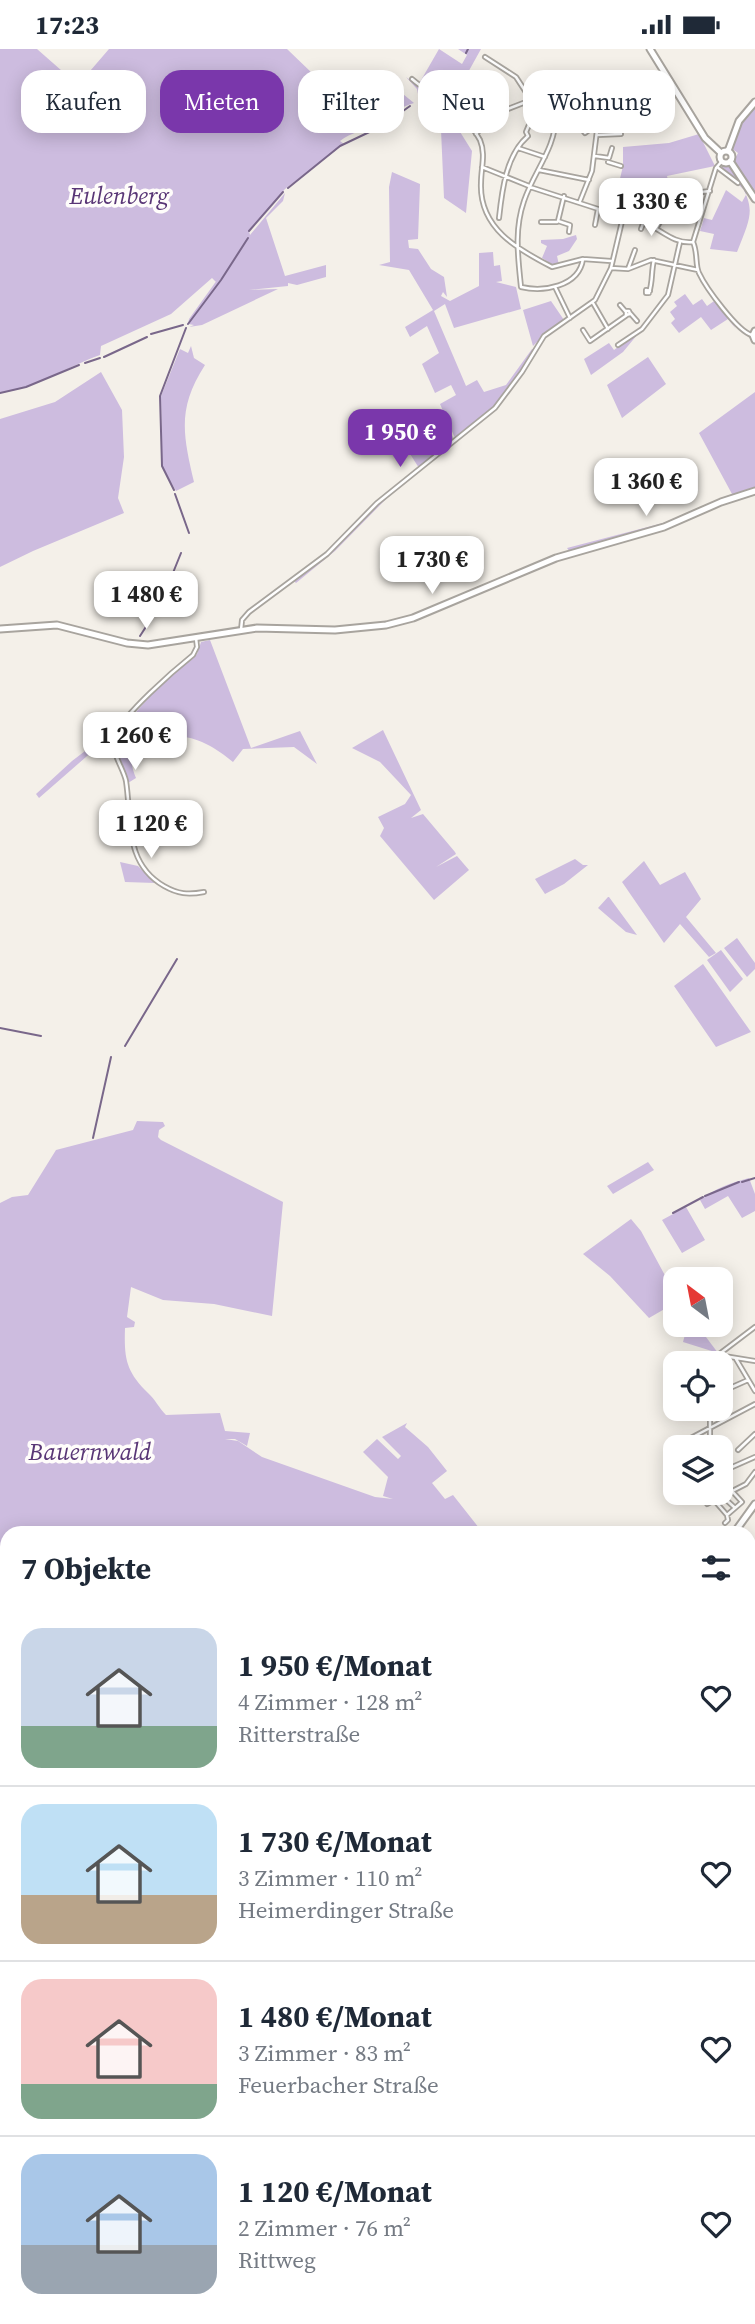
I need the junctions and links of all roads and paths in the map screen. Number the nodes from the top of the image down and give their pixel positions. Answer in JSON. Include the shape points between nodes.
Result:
{"nodes":[{"id":1,"x":650,"y":49,"type":"edge"},
{"id":2,"x":485,"y":57,"type":"dead end"},
{"id":3,"x":412,"y":79,"type":"dead end"},
{"id":4,"x":523,"y":86,"type":"edge"},
{"id":5,"x":678,"y":91,"type":"junction"},
{"id":6,"x":675,"y":92,"type":"edge"},
{"id":7,"x":755,"y":101,"type":"edge"},
{"id":8,"x":523,"y":103,"type":"edge"},
{"id":9,"x":526,"y":133,"type":"edge"},
{"id":10,"x":553,"y":133,"type":"edge"},
{"id":11,"x":597,"y":133,"type":"joint"},
{"id":12,"x":476,"y":134,"type":"junction"},
{"id":13,"x":621,"y":134,"type":"dead end"},
{"id":14,"x":518,"y":148,"type":"junction"},
{"id":15,"x":612,"y":148,"type":"dead end"},
{"id":16,"x":725,"y":152,"type":"junction"},
{"id":17,"x":595,"y":156,"type":"junction"},
{"id":18,"x":545,"y":157,"type":"junction"},
{"id":19,"x":608,"y":161,"type":"junction"},
{"id":20,"x":722,"y":161,"type":"junction"},
{"id":21,"x":730,"y":162,"type":"junction"},
{"id":22,"x":621,"y":166,"type":"dead end"},
{"id":23,"x":482,"y":167,"type":"junction"},
{"id":24,"x":717,"y":167,"type":"junction"},
{"id":25,"x":538,"y":170,"type":"junction"},
{"id":26,"x":505,"y":177,"type":"junction"},
{"id":27,"x":589,"y":180,"type":"junction"},
{"id":28,"x":738,"y":183,"type":"dead end"},
{"id":29,"x":529,"y":187,"type":"junction"},
{"id":30,"x":710,"y":191,"type":"junction"},
{"id":31,"x":564,"y":196,"type":"junction"},
{"id":32,"x":755,"y":199,"type":"edge"},
{"id":33,"x":580,"y":201,"type":"junction"},
{"id":34,"x":598,"y":209,"type":"junction"},
{"id":35,"x":623,"y":217,"type":"junction"},
{"id":36,"x":499,"y":218,"type":"dead end"},
{"id":37,"x":558,"y":221,"type":"junction"},
{"id":38,"x":644,"y":221,"type":"junction"},
{"id":39,"x":541,"y":222,"type":"dead end"},
{"id":40,"x":594,"y":225,"type":"dead end"},
{"id":41,"x":657,"y":227,"type":"junction"},
{"id":42,"x":641,"y":229,"type":"dead end"},
{"id":43,"x":569,"y":232,"type":"dead end"},
{"id":44,"x":680,"y":242,"type":"junction"},
{"id":45,"x":694,"y":242,"type":"junction"},
{"id":46,"x":516,"y":247,"type":"junction"},
{"id":47,"x":635,"y":250,"type":"dead end"},
{"id":48,"x":583,"y":259,"type":"junction"},
{"id":49,"x":654,"y":260,"type":"junction"},
{"id":50,"x":611,"y":261,"type":"junction"},
{"id":51,"x":675,"y":265,"type":"junction"},
{"id":52,"x":611,"y":268,"type":"junction"},
{"id":53,"x":628,"y":269,"type":"junction"},
{"id":54,"x":698,"y":270,"type":"junction"},
{"id":55,"x":555,"y":287,"type":"junction"},
{"id":56,"x":650,"y":291,"type":"dead end"},
{"id":57,"x":593,"y":303,"type":"junction"},
{"id":58,"x":620,"y":305,"type":"dead end"},
{"id":59,"x":628,"y":313,"type":"junction"},
{"id":60,"x":570,"y":318,"type":"junction"},
{"id":61,"x":637,"y":321,"type":"dead end"},
{"id":62,"x":608,"y":329,"type":"junction"},
{"id":63,"x":583,"y":330,"type":"dead end"},
{"id":64,"x":754,"y":336,"type":"edge"},
{"id":65,"x":618,"y":345,"type":"dead end"},
{"id":66,"x":755,"y":491,"type":"edge"},
{"id":67,"x":0,"y":629,"type":"edge"},
{"id":68,"x":241,"y":630,"type":"junction"},
{"id":69,"x":196,"y":638,"type":"junction"},
{"id":70,"x":204,"y":893,"type":"dead end"},
{"id":71,"x":755,"y":1328,"type":"edge"},
{"id":72,"x":723,"y":1351,"type":"edge"},
{"id":73,"x":733,"y":1359,"type":"edge"},
{"id":74,"x":736,"y":1359,"type":"junction"},
{"id":75,"x":755,"y":1361,"type":"edge"},
{"id":76,"x":748,"y":1380,"type":"junction"},
{"id":77,"x":733,"y":1387,"type":"edge"},
{"id":78,"x":755,"y":1391,"type":"edge"},
{"id":79,"x":755,"y":1404,"type":"edge"},
{"id":80,"x":711,"y":1421,"type":"edge"},
{"id":81,"x":711,"y":1427,"type":"junction"},
{"id":82,"x":755,"y":1434,"type":"edge"},
{"id":83,"x":696,"y":1435,"type":"edge"},
{"id":84,"x":711,"y":1435,"type":"edge"},
{"id":85,"x":738,"y":1450,"type":"dead end"},
{"id":86,"x":755,"y":1457,"type":"edge"},
{"id":87,"x":733,"y":1467,"type":"edge"},
{"id":88,"x":755,"y":1473,"type":"edge"},
{"id":89,"x":753,"y":1480,"type":"edge"},
{"id":90,"x":733,"y":1490,"type":"edge"},
{"id":91,"x":733,"y":1492,"type":"edge"},
{"id":92,"x":755,"y":1504,"type":"edge"},
{"id":93,"x":718,"y":1505,"type":"edge"},
{"id":94,"x":734,"y":1507,"type":"joint"},
{"id":95,"x":727,"y":1515,"type":"junction"},
{"id":96,"x":725,"y":1523,"type":"dead end"},
{"id":97,"x":739,"y":1526,"type":"edge"}],
"edges":[{"from":1,"to":5,"type":"main road"},
{"from":2,"to":4,"type":"street"},
{"from":3,"to":12,"type":"street"},
{"from":5,"to":6,"type":"street"},
{"from":5,"to":16,"type":"main road","via":[[705,138]]},
{"from":7,"to":16,"type":"main road","via":[[739,121]]},
{"from":8,"to":12,"type":"street","via":[[495,114]]},
{"from":9,"to":14,"type":"street"},
{"from":10,"to":18,"type":"street"},
{"from":11,"to":13,"type":"street"},
{"from":11,"to":17,"type":"street"},
{"from":12,"to":23,"type":"street","via":[[483,148]]},
{"from":14,"to":18,"type":"street"},
{"from":14,"to":26,"type":"street"},
{"from":15,"to":19,"type":"street"},
{"from":16,"to":20,"type":"main road"},
{"from":16,"to":21,"type":"main road","via":[[732,155]]},
{"from":17,"to":19,"type":"street"},
{"from":17,"to":27,"type":"street"},
{"from":18,"to":25,"type":"street"},
{"from":19,"to":22,"type":"street"},
{"from":20,"to":21,"type":"main road"},
{"from":20,"to":24,"type":"street"},
{"from":21,"to":32,"type":"main road"},
{"from":23,"to":26,"type":"street"},
{"from":23,"to":46,"type":"street","via":[[484,209],[493,226]]},
{"from":24,"to":28,"type":"street"},
{"from":24,"to":30,"type":"street"},
{"from":25,"to":27,"type":"street"},
{"from":25,"to":29,"type":"street"},
{"from":26,"to":29,"type":"street"},
{"from":26,"to":36,"type":"street"},
{"from":27,"to":33,"type":"street"},
{"from":29,"to":31,"type":"street"},
{"from":29,"to":46,"type":"street"},
{"from":30,"to":41,"type":"street","via":[[678,198]]},
{"from":30,"to":45,"type":"street"},
{"from":31,"to":33,"type":"street"},
{"from":31,"to":37,"type":"street"},
{"from":33,"to":34,"type":"street"},
{"from":34,"to":35,"type":"street"},
{"from":34,"to":40,"type":"street"},
{"from":35,"to":38,"type":"street"},
{"from":35,"to":50,"type":"street"},
{"from":37,"to":39,"type":"street"},
{"from":37,"to":43,"type":"street","via":[[570,225]]},
{"from":38,"to":41,"type":"street"},
{"from":38,"to":42,"type":"street"},
{"from":41,"to":44,"type":"street"},
{"from":44,"to":45,"type":"street"},
{"from":44,"to":51,"type":"street"},
{"from":45,"to":54,"type":"street"},
{"from":46,"to":48,"type":"street","via":[[552,267]]},
{"from":46,"to":55,"type":"street","via":[[521,286]]},
{"from":47,"to":53,"type":"street"},
{"from":48,"to":50,"type":"street"},
{"from":48,"to":55,"type":"street","via":[[578,272]]},
{"from":49,"to":51,"type":"street"},
{"from":49,"to":53,"type":"street"},
{"from":49,"to":56,"type":"street"},
{"from":50,"to":52,"type":"street"},
{"from":51,"to":54,"type":"street"},
{"from":51,"to":65,"type":"street","via":[[662,304],[642,330]]},
{"from":52,"to":53,"type":"street"},
{"from":52,"to":57,"type":"street"},
{"from":54,"to":64,"type":"street","via":[[739,328]]},
{"from":55,"to":60,"type":"street"},
{"from":57,"to":60,"type":"street"},
{"from":57,"to":62,"type":"street"},
{"from":58,"to":59,"type":"street"},
{"from":59,"to":61,"type":"street"},
{"from":59,"to":62,"type":"street"},
{"from":60,"to":68,"type":"street","via":[[544,336],[491,412],[377,503],[327,554],[249,613]]},
{"from":62,"to":63,"type":"street","via":[[590,341]]},
{"from":66,"to":68,"type":"main road","via":[[664,527],[549,560],[402,621],[335,630]]},
{"from":67,"to":69,"type":"main road","via":[[57,625],[148,645]]},
{"from":68,"to":69,"type":"main road"},
{"from":69,"to":70,"type":"street","via":[[192,655],[149,694],[116,733],[114,745],[125,778],[131,837],[141,867],[173,891]]},
{"from":71,"to":72,"type":"street"},
{"from":73,"to":74,"type":"street"},
{"from":74,"to":75,"type":"street"},
{"from":74,"to":76,"type":"street"},
{"from":76,"to":77,"type":"street"},
{"from":76,"to":78,"type":"street"},
{"from":79,"to":81,"type":"street"},
{"from":80,"to":81,"type":"street"},
{"from":81,"to":83,"type":"street"},
{"from":81,"to":84,"type":"street"},
{"from":82,"to":85,"type":"street"},
{"from":86,"to":87,"type":"street"},
{"from":88,"to":89,"type":"street"},
{"from":89,"to":90,"type":"street"},
{"from":91,"to":94,"type":"street","via":[[742,1502]]},
{"from":92,"to":97,"type":"main road"},
{"from":93,"to":95,"type":"street"},
{"from":94,"to":95,"type":"street"},
{"from":95,"to":96,"type":"street"}]}
